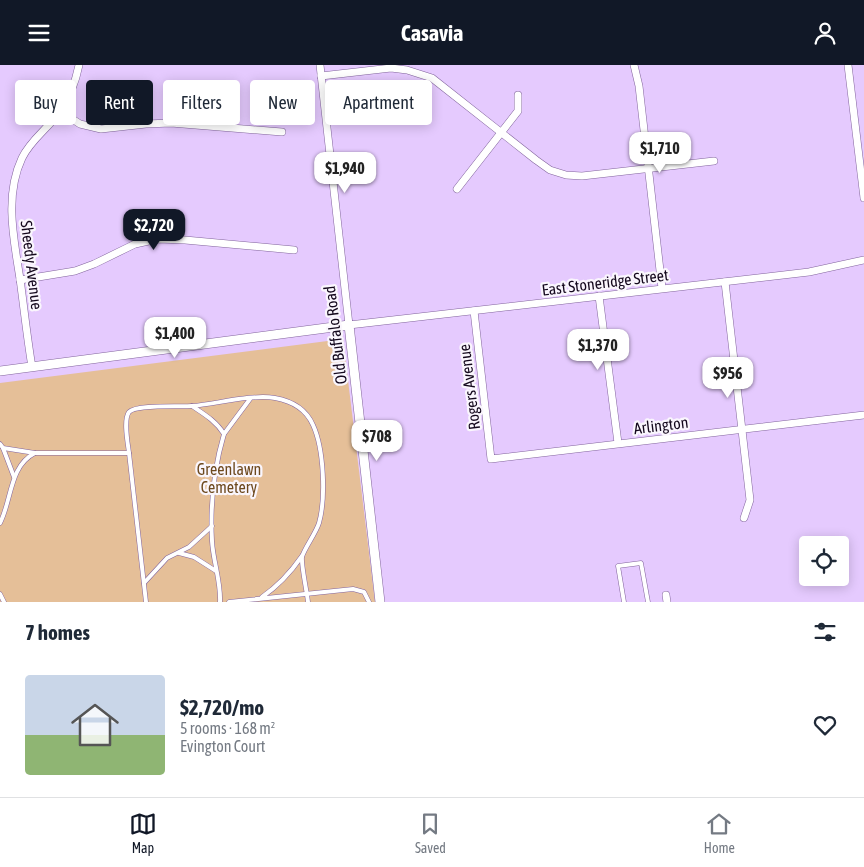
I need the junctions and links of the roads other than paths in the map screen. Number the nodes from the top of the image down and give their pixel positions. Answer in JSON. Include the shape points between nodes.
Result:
{"nodes":[{"id":1,"x":79,"y":65,"type":"edge"},
{"id":2,"x":320,"y":65,"type":"edge"},
{"id":3,"x":634,"y":65,"type":"edge"},
{"id":4,"x":848,"y":65,"type":"edge"},
{"id":5,"x":321,"y":76,"type":"junction"},
{"id":6,"x":76,"y":80,"type":"edge"},
{"id":7,"x":518,"y":95,"type":"dead end"},
{"id":8,"x":76,"y":121,"type":"edge"},
{"id":9,"x":48,"y":125,"type":"edge"},
{"id":10,"x":282,"y":133,"type":"dead end"},
{"id":11,"x":501,"y":133,"type":"junction"},
{"id":12,"x":714,"y":161,"type":"dead end"},
{"id":13,"x":648,"y":169,"type":"junction"},
{"id":14,"x":457,"y":189,"type":"dead end"},
{"id":15,"x":864,"y":198,"type":"edge"},
{"id":16,"x":294,"y":251,"type":"dead end"},
{"id":17,"x":864,"y":260,"type":"edge"},
{"id":18,"x":20,"y":280,"type":"junction"},
{"id":19,"x":725,"y":282,"type":"junction"},
{"id":20,"x":662,"y":288,"type":"junction"},
{"id":21,"x":600,"y":296,"type":"junction"},
{"id":22,"x":474,"y":311,"type":"junction"},
{"id":23,"x":349,"y":325,"type":"junction"},
{"id":24,"x":32,"y":367,"type":"junction"},
{"id":25,"x":0,"y":371,"type":"edge"},
{"id":26,"x":250,"y":399,"type":"junction"},
{"id":27,"x":192,"y":406,"type":"junction"},
{"id":28,"x":864,"y":415,"type":"edge"},
{"id":29,"x":742,"y":429,"type":"junction"},
{"id":30,"x":224,"y":434,"type":"junction"},
{"id":31,"x":618,"y":443,"type":"junction"},
{"id":32,"x":1,"y":446,"type":"edge"},
{"id":33,"x":35,"y":453,"type":"junction"},
{"id":34,"x":128,"y":453,"type":"junction"},
{"id":35,"x":491,"y":459,"type":"joint"},
{"id":36,"x":14,"y":477,"type":"junction"},
{"id":37,"x":744,"y":519,"type":"dead end"},
{"id":38,"x":0,"y":523,"type":"edge"},
{"id":39,"x":212,"y":525,"type":"junction"},
{"id":40,"x":179,"y":553,"type":"junction"},
{"id":41,"x":302,"y":557,"type":"junction"},
{"id":42,"x":216,"y":571,"type":"junction"},
{"id":43,"x":144,"y":583,"type":"junction"},
{"id":44,"x":0,"y":594,"type":"edge"},
{"id":45,"x":307,"y":594,"type":"junction"},
{"id":46,"x":260,"y":599,"type":"junction"},
{"id":47,"x":244,"y":601,"type":"edge"},
{"id":48,"x":4,"y":602,"type":"edge"},
{"id":49,"x":146,"y":602,"type":"edge"},
{"id":50,"x":220,"y":602,"type":"edge"},
{"id":51,"x":229,"y":602,"type":"edge"},
{"id":52,"x":308,"y":602,"type":"edge"},
{"id":53,"x":369,"y":602,"type":"edge"},
{"id":54,"x":380,"y":602,"type":"edge"},
{"id":55,"x":624,"y":602,"type":"edge"},
{"id":56,"x":648,"y":602,"type":"edge"}],
"edges":[{"from":1,"to":6,"type":"street","name":"Sheedy Avenue"},
{"from":2,"to":5,"type":"street","name":"Old Buffalo Road"},
{"from":3,"to":13,"type":"street"},
{"from":4,"to":15,"type":"street"},
{"from":5,"to":11,"type":"street","via":[[391,68],[416,72],[432,78]]},
{"from":5,"to":23,"type":"street","name":"Old Buffalo Road"},
{"from":7,"to":11,"type":"street","via":[[518,111]]},
{"from":8,"to":10,"type":"street","via":[[101,129],[171,123]]},
{"from":9,"to":18,"type":"street","name":"Sheedy Avenue","via":[[26,150],[14,181],[12,222]]},
{"from":11,"to":13,"type":"street","via":[[550,170],[566,175],[590,176]]},
{"from":11,"to":14,"type":"street"},
{"from":12,"to":13,"type":"street"},
{"from":13,"to":20,"type":"street"},
{"from":16,"to":18,"type":"street","via":[[158,239],[135,244],[75,271]]},
{"from":17,"to":19,"type":"street","name":"East Stoneridge Street","via":[[816,271]]},
{"from":18,"to":24,"type":"street","name":"Sheedy Avenue"},
{"from":19,"to":20,"type":"street","name":"East Stoneridge Street"},
{"from":19,"to":29,"type":"street"},
{"from":20,"to":21,"type":"street","name":"East Stoneridge Street"},
{"from":21,"to":22,"type":"street","name":"East Stoneridge Street"},
{"from":21,"to":31,"type":"street"},
{"from":22,"to":23,"type":"street","name":"East Stoneridge Street"},
{"from":22,"to":35,"type":"street","name":"Rogers Avenue"},
{"from":23,"to":24,"type":"street"},
{"from":23,"to":54,"type":"street","name":"Old Buffalo Road"},
{"from":24,"to":25,"type":"street"},
{"from":26,"to":27,"type":"lane"},
{"from":26,"to":30,"type":"lane"},
{"from":26,"to":41,"type":"lane","via":[[273,397],[297,405],[314,426],[319,447],[322,508]]},
{"from":27,"to":30,"type":"lane","via":[[208,416]]},
{"from":27,"to":34,"type":"lane","via":[[133,409],[126,418]]},
{"from":28,"to":29,"type":"street","name":"Arlington"},
{"from":29,"to":31,"type":"street","name":"Arlington"},
{"from":29,"to":37,"type":"street","via":[[750,499]]},
{"from":30,"to":39,"type":"lane","via":[[217,459]]},
{"from":31,"to":35,"type":"street","name":"Arlington"},
{"from":32,"to":33,"type":"lane"},
{"from":32,"to":36,"type":"lane"},
{"from":33,"to":34,"type":"lane"},
{"from":33,"to":36,"type":"lane","via":[[23,461]]},
{"from":34,"to":43,"type":"lane"},
{"from":36,"to":38,"type":"lane"},
{"from":39,"to":40,"type":"lane"},
{"from":39,"to":42,"type":"lane"},
{"from":40,"to":42,"type":"lane","via":[[194,557]]},
{"from":40,"to":43,"type":"lane","via":[[167,558]]},
{"from":41,"to":45,"type":"lane"},
{"from":41,"to":46,"type":"lane","via":[[274,589]]},
{"from":42,"to":50,"type":"lane"},
{"from":43,"to":49,"type":"lane"},
{"from":44,"to":48,"type":"lane"},
{"from":45,"to":46,"type":"lane"},
{"from":45,"to":52,"type":"lane"},
{"from":45,"to":53,"type":"lane","via":[[353,589],[364,592]]},
{"from":46,"to":47,"type":"lane"},
{"from":47,"to":51,"type":"lane"},
{"from":55,"to":56,"type":"lane","via":[[618,566],[641,563]]}]}
